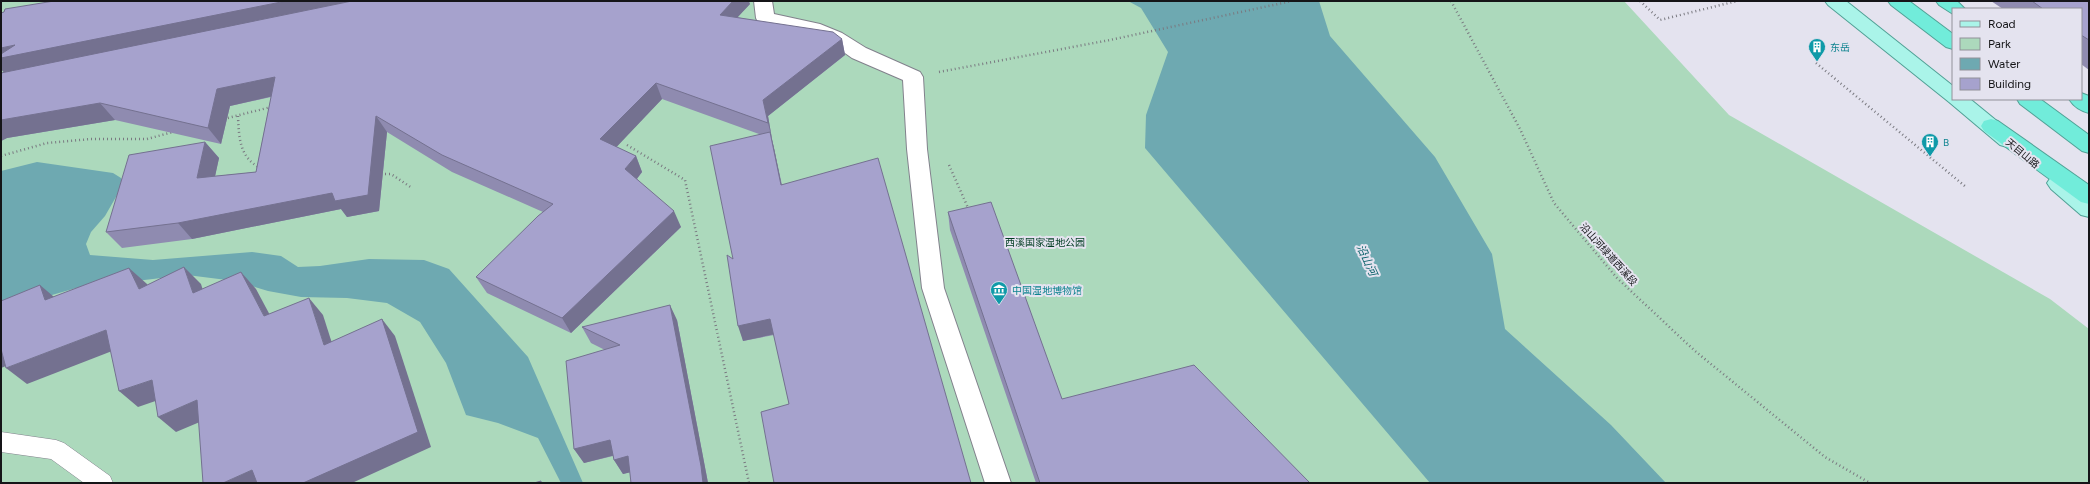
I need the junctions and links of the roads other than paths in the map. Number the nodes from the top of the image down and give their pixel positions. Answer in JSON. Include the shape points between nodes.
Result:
{"nodes":[{"id":1,"x":763,"y":1,"type":"edge"},
{"id":2,"x":1834,"y":1,"type":"edge"},
{"id":3,"x":1897,"y":1,"type":"edge"},
{"id":4,"x":1945,"y":1,"type":"edge"},
{"id":5,"x":1955,"y":8,"type":"edge"},
{"id":6,"x":1952,"y":42,"type":"edge"},
{"id":7,"x":1952,"y":95,"type":"edge"},
{"id":8,"x":1958,"y":100,"type":"edge"},
{"id":9,"x":2028,"y":100,"type":"edge"},
{"id":10,"x":2080,"y":100,"type":"edge"},
{"id":11,"x":2089,"y":106,"type":"edge"},
{"id":12,"x":1991,"y":126,"type":"junction"},
{"id":13,"x":2089,"y":146,"type":"edge"},
{"id":14,"x":2089,"y":196,"type":"edge"},
{"id":15,"x":2089,"y":208,"type":"edge"},
{"id":16,"x":1,"y":442,"type":"edge"},
{"id":17,"x":102,"y":483,"type":"edge"},
{"id":18,"x":998,"y":483,"type":"edge"}],
"edges":[{"from":1,"to":18,"type":"street","via":[[765,18],[813,28],[835,37],[859,53],[913,77],[917,149],[933,288]]},
{"from":2,"to":7,"type":"main road"},
{"from":3,"to":6,"type":"highway"},
{"from":4,"to":5,"type":"highway"},
{"from":8,"to":12,"type":"main road","name":"天目山路"},
{"from":9,"to":13,"type":"highway"},
{"from":10,"to":11,"type":"highway"},
{"from":12,"to":14,"type":"highway"},
{"from":12,"to":15,"type":"main road","name":"天目山路"},
{"from":16,"to":17,"type":"lane","via":[[56,450]]}]}
